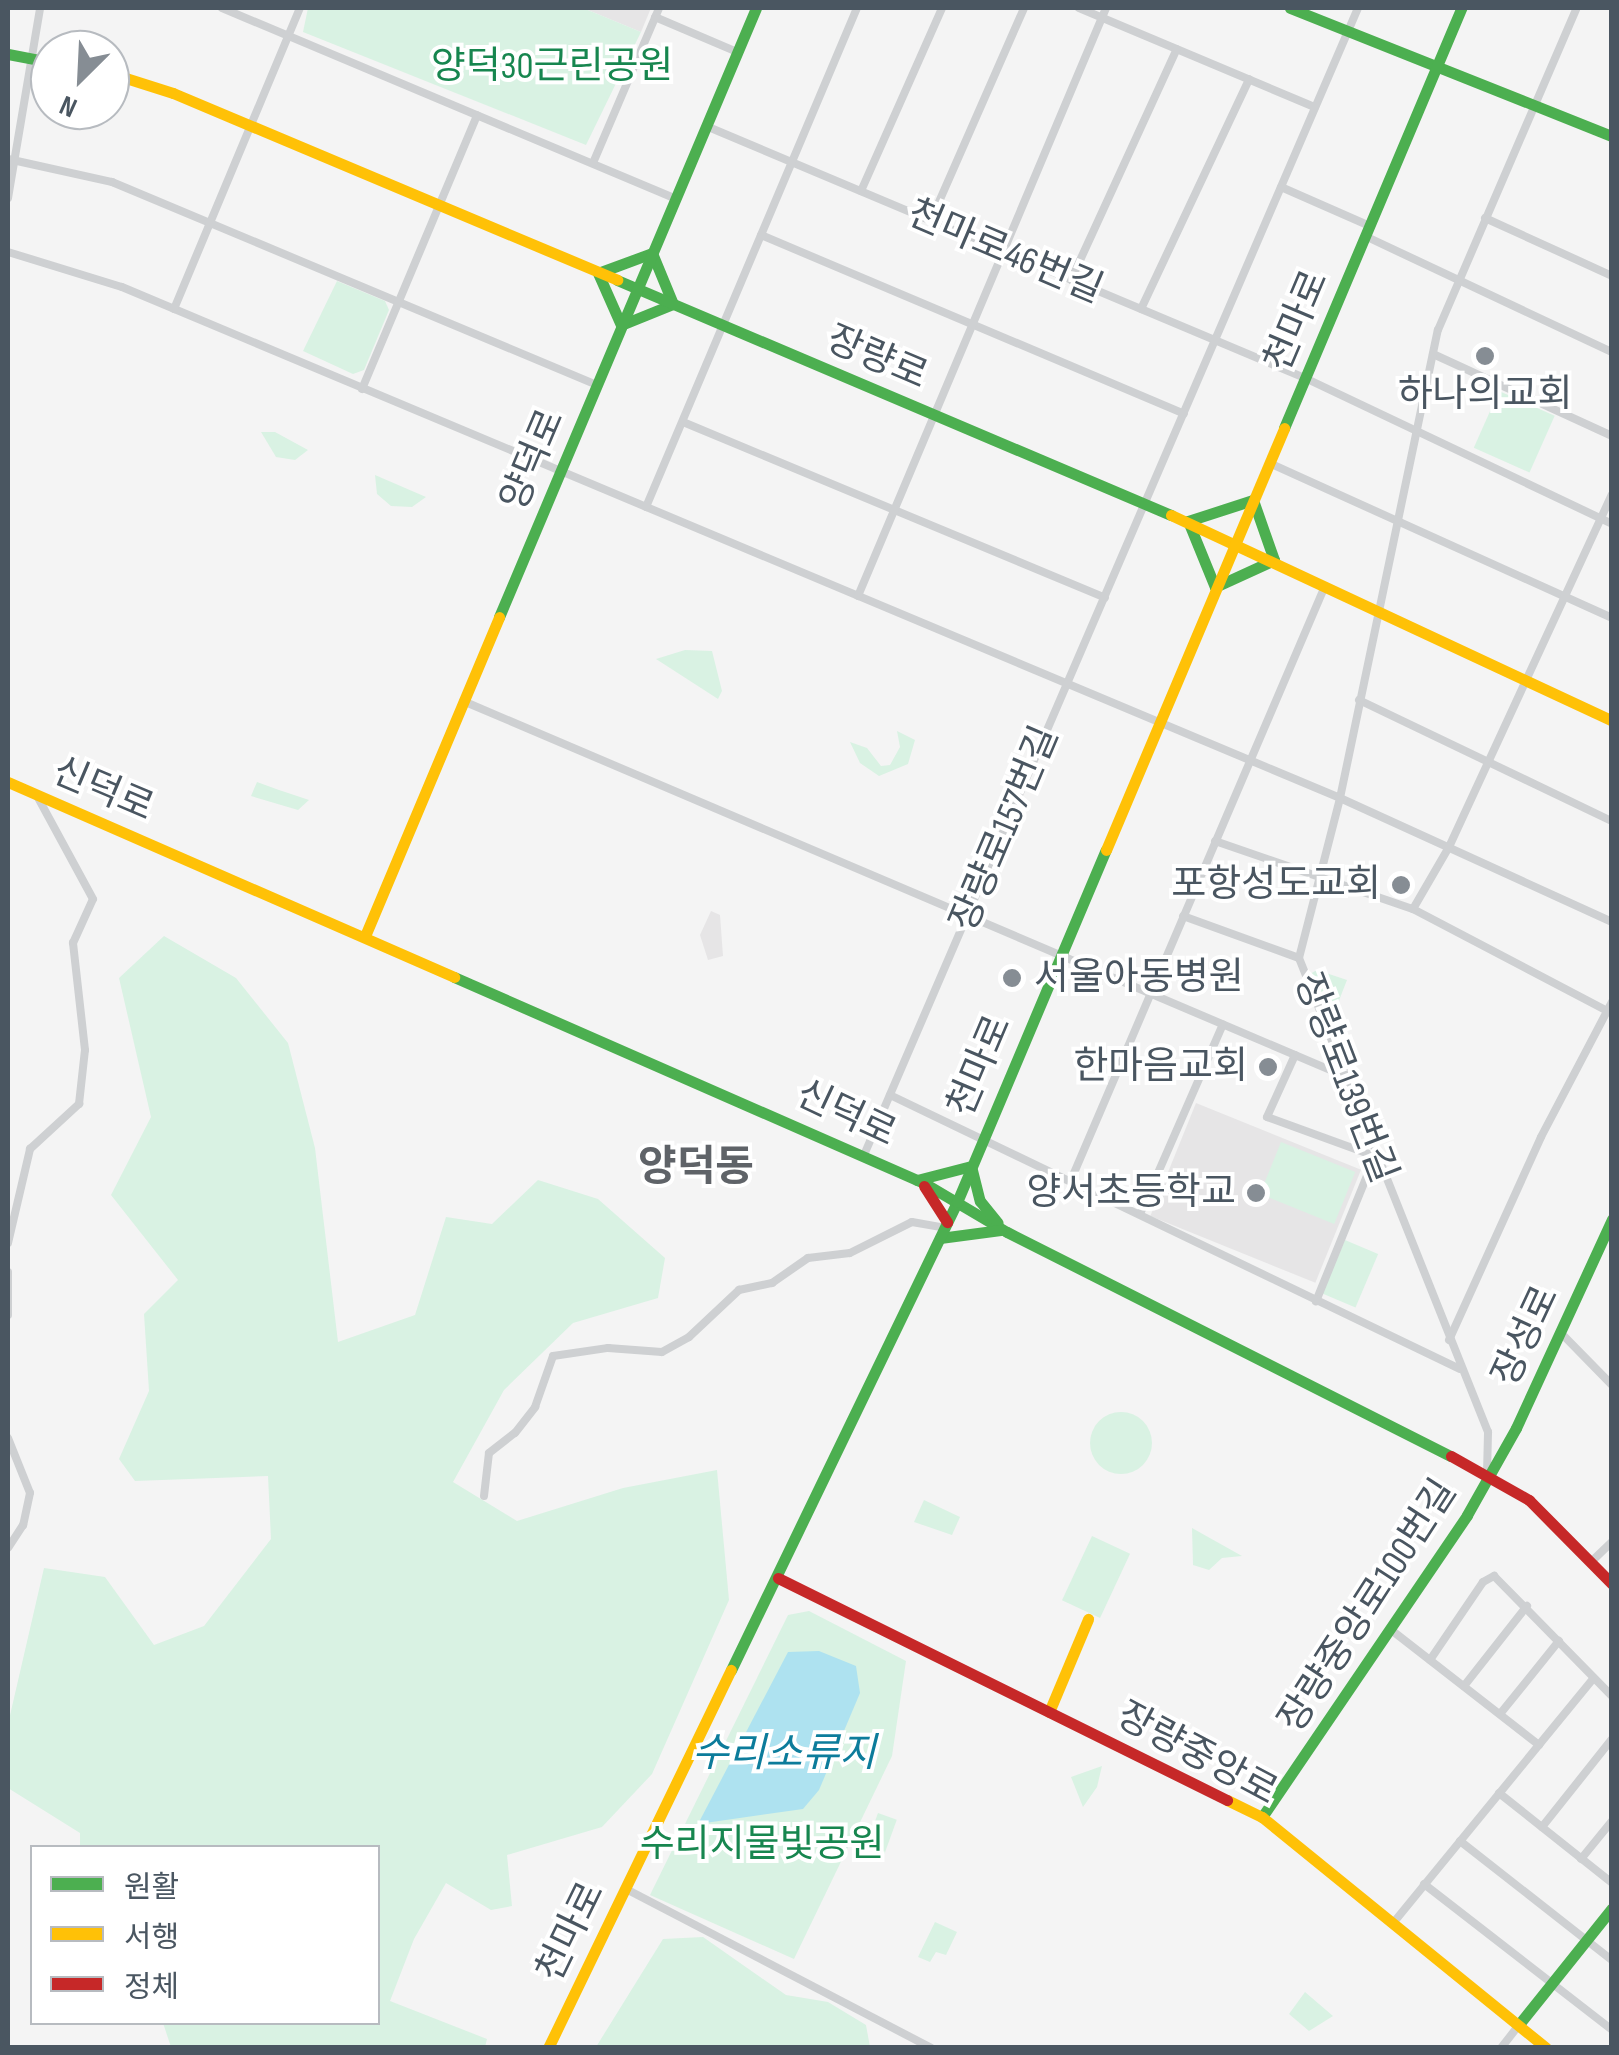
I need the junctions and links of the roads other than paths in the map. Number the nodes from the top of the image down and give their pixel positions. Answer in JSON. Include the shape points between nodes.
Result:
{"nodes":[{"id":1,"x":222,"y":8,"type":"edge"},
{"id":2,"x":300,"y":8,"type":"edge"},
{"id":3,"x":756,"y":8,"type":"edge"},
{"id":4,"x":854,"y":8,"type":"edge"},
{"id":5,"x":942,"y":8,"type":"edge"},
{"id":6,"x":1024,"y":8,"type":"edge"},
{"id":7,"x":1078,"y":8,"type":"edge"},
{"id":8,"x":1290,"y":8,"type":"edge"},
{"id":9,"x":1358,"y":8,"type":"edge"},
{"id":10,"x":1461,"y":8,"type":"edge"},
{"id":11,"x":1577,"y":8,"type":"edge"},
{"id":12,"x":237,"y":10,"type":"edge"},
{"id":13,"x":656,"y":12,"type":"edge"},
{"id":14,"x":1104,"y":12,"type":"edge"},
{"id":15,"x":1347,"y":32,"type":"junction"},
{"id":16,"x":288,"y":35,"type":"junction"},
{"id":17,"x":1177,"y":49,"type":"junction"},
{"id":18,"x":737,"y":52,"type":"junction"},
{"id":19,"x":30,"y":63,"type":"edge"},
{"id":20,"x":1434,"y":69,"type":"junction"},
{"id":21,"x":1249,"y":79,"type":"junction"},
{"id":22,"x":130,"y":80,"type":"edge"},
{"id":23,"x":1315,"y":107,"type":"junction"},
{"id":24,"x":1532,"y":108,"type":"junction"},
{"id":25,"x":477,"y":115,"type":"junction"},
{"id":26,"x":252,"y":126,"type":"junction"},
{"id":27,"x":706,"y":126,"type":"junction"},
{"id":28,"x":1611,"y":134,"type":"edge"},
{"id":29,"x":10,"y":160,"type":"edge"},
{"id":30,"x":792,"y":162,"type":"junction"},
{"id":31,"x":593,"y":163,"type":"junction"},
{"id":32,"x":1281,"y":187,"type":"junction"},
{"id":33,"x":861,"y":191,"type":"junction"},
{"id":34,"x":8,"y":198,"type":"edge"},
{"id":35,"x":676,"y":198,"type":"junction"},
{"id":36,"x":438,"y":204,"type":"junction"},
{"id":37,"x":1486,"y":218,"type":"junction"},
{"id":38,"x":930,"y":220,"type":"junction"},
{"id":39,"x":211,"y":223,"type":"junction"},
{"id":40,"x":1368,"y":231,"type":"junction"},
{"id":41,"x":761,"y":235,"type":"junction"},
{"id":42,"x":1004,"y":251,"type":"junction"},
{"id":43,"x":8,"y":252,"type":"edge"},
{"id":44,"x":652,"y":253,"type":"junction"},
{"id":45,"x":598,"y":272,"type":"junction"},
{"id":46,"x":1612,"y":276,"type":"edge"},
{"id":47,"x":1458,"y":279,"type":"junction"},
{"id":48,"x":1072,"y":280,"type":"junction"},
{"id":49,"x":637,"y":289,"type":"junction"},
{"id":50,"x":399,"y":301,"type":"junction"},
{"id":51,"x":672,"y":304,"type":"junction"},
{"id":52,"x":174,"y":309,"type":"junction"},
{"id":53,"x":1141,"y":309,"type":"junction"},
{"id":54,"x":973,"y":324,"type":"junction"},
{"id":55,"x":621,"y":326,"type":"junction"},
{"id":56,"x":723,"y":326,"type":"junction"},
{"id":57,"x":1215,"y":340,"type":"junction"},
{"id":58,"x":1612,"y":352,"type":"edge"},
{"id":59,"x":1433,"y":354,"type":"junction"},
{"id":60,"x":1305,"y":378,"type":"junction"},
{"id":61,"x":597,"y":384,"type":"junction"},
{"id":62,"x":362,"y":389,"type":"junction"},
{"id":63,"x":936,"y":414,"type":"junction"},
{"id":64,"x":1184,"y":414,"type":"junction"},
{"id":65,"x":683,"y":422,"type":"junction"},
{"id":66,"x":1416,"y":432,"type":"junction"},
{"id":67,"x":1612,"y":436,"type":"edge"},
{"id":68,"x":1269,"y":463,"type":"junction"},
{"id":69,"x":562,"y":471,"type":"junction"},
{"id":70,"x":1612,"y":495,"type":"edge"},
{"id":71,"x":1252,"y":500,"type":"junction"},
{"id":72,"x":1146,"y":503,"type":"junction"},
{"id":73,"x":646,"y":506,"type":"junction"},
{"id":74,"x":894,"y":510,"type":"junction"},
{"id":75,"x":1601,"y":519,"type":"junction"},
{"id":76,"x":1188,"y":522,"type":"junction"},
{"id":77,"x":1398,"y":523,"type":"junction"},
{"id":78,"x":1612,"y":524,"type":"edge"},
{"id":79,"x":1235,"y":542,"type":"junction"},
{"id":80,"x":1274,"y":560,"type":"junction"},
{"id":81,"x":1325,"y":586,"type":"junction"},
{"id":82,"x":1215,"y":587,"type":"junction"},
{"id":83,"x":858,"y":596,"type":"junction"},
{"id":84,"x":1565,"y":597,"type":"junction"},
{"id":85,"x":1105,"y":598,"type":"junction"},
{"id":86,"x":1380,"y":612,"type":"junction"},
{"id":87,"x":1612,"y":618,"type":"edge"},
{"id":88,"x":1526,"y":682,"type":"junction"},
{"id":89,"x":1068,"y":684,"type":"junction"},
{"id":90,"x":1359,"y":700,"type":"junction"},
{"id":91,"x":463,"y":701,"type":"junction"},
{"id":92,"x":1158,"y":722,"type":"junction"},
{"id":93,"x":1612,"y":722,"type":"edge"},
{"id":94,"x":1249,"y":760,"type":"junction"},
{"id":95,"x":1488,"y":764,"type":"junction"},
{"id":96,"x":8,"y":782,"type":"edge"},
{"id":97,"x":36,"y":794,"type":"junction"},
{"id":98,"x":1340,"y":798,"type":"junction"},
{"id":99,"x":1612,"y":821,"type":"edge"},
{"id":100,"x":1215,"y":842,"type":"junction"},
{"id":101,"x":1449,"y":847,"type":"junction"},
{"id":102,"x":1320,"y":880,"type":"junction"},
{"id":103,"x":1412,"y":909,"type":"junction"},
{"id":104,"x":968,"y":916,"type":"junction"},
{"id":105,"x":1183,"y":916,"type":"junction"},
{"id":106,"x":1612,"y":922,"type":"edge"},
{"id":107,"x":365,"y":936,"type":"junction"},
{"id":108,"x":1060,"y":955,"type":"junction"},
{"id":109,"x":1298,"y":958,"type":"junction"},
{"id":110,"x":1150,"y":994,"type":"junction"},
{"id":111,"x":1612,"y":1002,"type":"edge"},
{"id":112,"x":1607,"y":1011,"type":"junction"},
{"id":113,"x":1223,"y":1024,"type":"junction"},
{"id":114,"x":1295,"y":1055,"type":"junction"},
{"id":115,"x":1342,"y":1076,"type":"junction"},
{"id":116,"x":890,"y":1095,"type":"junction"},
{"id":117,"x":983,"y":1138,"type":"junction"},
{"id":118,"x":864,"y":1155,"type":"junction"},
{"id":119,"x":1375,"y":1156,"type":"junction"},
{"id":120,"x":972,"y":1166,"type":"junction"},
{"id":121,"x":917,"y":1180,"type":"junction"},
{"id":122,"x":1071,"y":1180,"type":"junction"},
{"id":123,"x":957,"y":1202,"type":"junction"},
{"id":124,"x":1140,"y":1214,"type":"junction"},
{"id":125,"x":1612,"y":1219,"type":"edge"},
{"id":126,"x":944,"y":1229,"type":"junction"},
{"id":127,"x":1004,"y":1230,"type":"junction"},
{"id":128,"x":8,"y":1243,"type":"edge"},
{"id":129,"x":8,"y":1272,"type":"edge"},
{"id":130,"x":1316,"y":1301,"type":"junction"},
{"id":131,"x":8,"y":1315,"type":"edge"},
{"id":132,"x":1561,"y":1333,"type":"junction"},
{"id":133,"x":1449,"y":1340,"type":"junction"},
{"id":134,"x":1460,"y":1368,"type":"junction"},
{"id":135,"x":1612,"y":1385,"type":"edge"},
{"id":136,"x":8,"y":1438,"type":"edge"},
{"id":137,"x":1488,"y":1474,"type":"junction"},
{"id":138,"x":484,"y":1496,"type":"dead end"},
{"id":139,"x":1612,"y":1542,"type":"edge"},
{"id":140,"x":8,"y":1548,"type":"edge"},
{"id":141,"x":1591,"y":1562,"type":"junction"},
{"id":142,"x":778,"y":1578,"type":"junction"},
{"id":143,"x":1612,"y":1584,"type":"edge"},
{"id":144,"x":1527,"y":1606,"type":"junction"},
{"id":145,"x":1088,"y":1619,"type":"dead end"},
{"id":146,"x":1390,"y":1629,"type":"junction"},
{"id":147,"x":1559,"y":1640,"type":"junction"},
{"id":148,"x":1430,"y":1660,"type":"junction"},
{"id":149,"x":1594,"y":1678,"type":"junction"},
{"id":150,"x":1464,"y":1686,"type":"junction"},
{"id":151,"x":1612,"y":1696,"type":"edge"},
{"id":152,"x":1049,"y":1712,"type":"junction"},
{"id":153,"x":1500,"y":1714,"type":"junction"},
{"id":154,"x":1612,"y":1739,"type":"edge"},
{"id":155,"x":1539,"y":1745,"type":"junction"},
{"id":156,"x":1499,"y":1794,"type":"junction"},
{"id":157,"x":1262,"y":1818,"type":"junction"},
{"id":158,"x":1612,"y":1821,"type":"edge"},
{"id":159,"x":1542,"y":1827,"type":"junction"},
{"id":160,"x":1460,"y":1840,"type":"junction"},
{"id":161,"x":1582,"y":1859,"type":"junction"},
{"id":162,"x":1612,"y":1883,"type":"edge"},
{"id":163,"x":1424,"y":1884,"type":"junction"},
{"id":164,"x":626,"y":1889,"type":"junction"},
{"id":165,"x":1612,"y":1908,"type":"edge"},
{"id":166,"x":1394,"y":1922,"type":"junction"},
{"id":167,"x":1585,"y":1940,"type":"junction"},
{"id":168,"x":1612,"y":1960,"type":"edge"},
{"id":169,"x":1549,"y":1982,"type":"junction"},
{"id":170,"x":1520,"y":2023,"type":"junction"},
{"id":171,"x":1612,"y":2030,"type":"edge"},
{"id":172,"x":548,"y":2048,"type":"edge"},
{"id":173,"x":932,"y":2048,"type":"edge"},
{"id":174,"x":1500,"y":2048,"type":"edge"},
{"id":175,"x":1546,"y":2048,"type":"edge"}],
"edges":[{"from":1,"to":12,"type":"street"},
{"from":2,"to":16,"type":"street"},
{"from":3,"to":18,"type":"street","name":"양덕로"},
{"from":4,"to":30,"type":"street"},
{"from":5,"to":33,"type":"street"},
{"from":6,"to":38,"type":"street"},
{"from":7,"to":14,"type":"street"},
{"from":8,"to":15,"type":"street"},
{"from":9,"to":15,"type":"street","name":"장량로157번길"},
{"from":10,"to":20,"type":"street","name":"천마로"},
{"from":11,"to":24,"type":"street","name":"장량로139번길"},
{"from":12,"to":16,"type":"street"},
{"from":13,"to":18,"type":"street"},
{"from":13,"to":31,"type":"street"},
{"from":14,"to":17,"type":"street"},
{"from":14,"to":42,"type":"street"},
{"from":15,"to":20,"type":"street"},
{"from":15,"to":23,"type":"street","name":"장량로157번길"},
{"from":16,"to":25,"type":"street"},
{"from":16,"to":26,"type":"street"},
{"from":17,"to":21,"type":"street"},
{"from":17,"to":48,"type":"street"},
{"from":18,"to":27,"type":"street","name":"양덕로"},
{"from":19,"to":29,"type":"street"},
{"from":20,"to":24,"type":"street"},
{"from":20,"to":40,"type":"street","name":"천마로"},
{"from":21,"to":23,"type":"street"},
{"from":21,"to":53,"type":"street"},
{"from":22,"to":26,"type":"street","name":"장량로"},
{"from":23,"to":32,"type":"street","name":"장량로157번길"},
{"from":24,"to":28,"type":"street"},
{"from":24,"to":37,"type":"street","name":"장량로139번길"},
{"from":25,"to":31,"type":"street"},
{"from":25,"to":36,"type":"street"},
{"from":26,"to":36,"type":"street","name":"장량로"},
{"from":26,"to":39,"type":"street"},
{"from":27,"to":30,"type":"street","name":"천마로46번길"},
{"from":27,"to":35,"type":"street","name":"양덕로"},
{"from":29,"to":34,"type":"street"},
{"from":29,"to":39,"type":"street","via":[[112,182]]},
{"from":30,"to":33,"type":"street","name":"천마로46번길"},
{"from":30,"to":41,"type":"street"},
{"from":31,"to":35,"type":"street"},
{"from":32,"to":40,"type":"street"},
{"from":32,"to":57,"type":"street","name":"장량로157번길"},
{"from":33,"to":38,"type":"street","name":"천마로46번길"},
{"from":35,"to":44,"type":"street","name":"양덕로"},
{"from":36,"to":45,"type":"street","name":"장량로"},
{"from":36,"to":50,"type":"street"},
{"from":37,"to":46,"type":"street"},
{"from":37,"to":47,"type":"street","name":"장량로139번길"},
{"from":38,"to":42,"type":"street","name":"천마로46번길"},
{"from":39,"to":50,"type":"street"},
{"from":39,"to":52,"type":"street"},
{"from":40,"to":47,"type":"street"},
{"from":40,"to":60,"type":"street","name":"천마로"},
{"from":41,"to":54,"type":"street"},
{"from":41,"to":56,"type":"street"},
{"from":42,"to":48,"type":"street","name":"천마로46번길"},
{"from":42,"to":54,"type":"street"},
{"from":43,"to":52,"type":"street","via":[[96,276]]},
{"from":44,"to":45,"type":"street"},
{"from":44,"to":49,"type":"street","name":"양덕로"},
{"from":44,"to":51,"type":"street"},
{"from":45,"to":49,"type":"street","name":"장량로"},
{"from":45,"to":55,"type":"street"},
{"from":47,"to":58,"type":"street"},
{"from":47,"to":59,"type":"street","name":"장량로139번길"},
{"from":48,"to":53,"type":"street","name":"천마로46번길"},
{"from":49,"to":51,"type":"street","name":"장량로"},
{"from":49,"to":55,"type":"street","name":"양덕로"},
{"from":50,"to":61,"type":"street"},
{"from":50,"to":62,"type":"street"},
{"from":51,"to":55,"type":"street"},
{"from":51,"to":56,"type":"street","name":"장량로"},
{"from":52,"to":62,"type":"street"},
{"from":53,"to":57,"type":"street","name":"천마로46번길"},
{"from":54,"to":63,"type":"street"},
{"from":54,"to":64,"type":"street"},
{"from":55,"to":61,"type":"street","name":"양덕로"},
{"from":56,"to":63,"type":"street","name":"장량로"},
{"from":56,"to":65,"type":"street"},
{"from":57,"to":60,"type":"street","name":"천마로46번길"},
{"from":57,"to":64,"type":"street","name":"장량로157번길"},
{"from":59,"to":66,"type":"street","name":"장량로139번길"},
{"from":59,"to":67,"type":"street"},
{"from":60,"to":66,"type":"street","name":"천마로46번길"},
{"from":60,"to":68,"type":"street","name":"천마로"},
{"from":61,"to":69,"type":"street","name":"양덕로"},
{"from":62,"to":69,"type":"street"},
{"from":63,"to":72,"type":"street","name":"장량로"},
{"from":63,"to":74,"type":"street"},
{"from":64,"to":72,"type":"street","name":"장량로157번길"},
{"from":65,"to":73,"type":"street"},
{"from":65,"to":74,"type":"street"},
{"from":66,"to":75,"type":"street","name":"천마로46번길"},
{"from":66,"to":77,"type":"street","name":"장량로139번길"},
{"from":68,"to":71,"type":"street","name":"천마로"},
{"from":68,"to":77,"type":"street"},
{"from":69,"to":73,"type":"street"},
{"from":69,"to":91,"type":"street","name":"양덕로"},
{"from":70,"to":75,"type":"street"},
{"from":71,"to":76,"type":"street"},
{"from":71,"to":79,"type":"street","name":"천마로"},
{"from":71,"to":80,"type":"street"},
{"from":72,"to":76,"type":"street","name":"장량로"},
{"from":72,"to":85,"type":"street","name":"장량로157번길"},
{"from":73,"to":83,"type":"street"},
{"from":74,"to":83,"type":"street"},
{"from":74,"to":85,"type":"street"},
{"from":75,"to":78,"type":"street","name":"천마로46번길"},
{"from":75,"to":84,"type":"street"},
{"from":76,"to":79,"type":"street","name":"장량로"},
{"from":76,"to":82,"type":"street"},
{"from":77,"to":84,"type":"street"},
{"from":77,"to":86,"type":"street","name":"장량로139번길"},
{"from":79,"to":80,"type":"street","name":"장량로"},
{"from":79,"to":82,"type":"street","name":"천마로"},
{"from":80,"to":81,"type":"street","name":"장량로"},
{"from":80,"to":82,"type":"street"},
{"from":81,"to":86,"type":"street","name":"장량로"},
{"from":81,"to":94,"type":"street"},
{"from":82,"to":92,"type":"street","name":"천마로"},
{"from":83,"to":89,"type":"street"},
{"from":84,"to":87,"type":"street"},
{"from":84,"to":88,"type":"street"},
{"from":85,"to":89,"type":"street","name":"장량로157번길"},
{"from":86,"to":88,"type":"street","name":"장량로"},
{"from":86,"to":90,"type":"street","name":"장량로139번길"},
{"from":88,"to":93,"type":"street","name":"장량로"},
{"from":88,"to":95,"type":"street"},
{"from":89,"to":92,"type":"street"},
{"from":89,"to":104,"type":"street","name":"장량로157번길"},
{"from":90,"to":95,"type":"street"},
{"from":90,"to":98,"type":"street","name":"장량로139번길"},
{"from":91,"to":104,"type":"street"},
{"from":91,"to":107,"type":"street","name":"양덕로"},
{"from":92,"to":94,"type":"street"},
{"from":92,"to":108,"type":"street","name":"천마로"},
{"from":94,"to":98,"type":"street"},
{"from":94,"to":100,"type":"street"},
{"from":95,"to":99,"type":"street"},
{"from":95,"to":101,"type":"street"},
{"from":96,"to":97,"type":"street","name":"신덕로"},
{"from":97,"to":107,"type":"street","name":"신덕로"},
{"from":97,"to":128,"type":"street","via":[[93,899],[73,943],[85,1050],[79,1104],[30,1149]]},
{"from":98,"to":101,"type":"street"},
{"from":98,"to":102,"type":"street","name":"장량로139번길"},
{"from":100,"to":102,"type":"street"},
{"from":100,"to":105,"type":"street"},
{"from":101,"to":103,"type":"street"},
{"from":101,"to":106,"type":"street"},
{"from":102,"to":103,"type":"street"},
{"from":102,"to":109,"type":"street","name":"장량로139번길"},
{"from":103,"to":112,"type":"street"},
{"from":104,"to":108,"type":"street"},
{"from":104,"to":116,"type":"street","name":"장량로157번길"},
{"from":105,"to":109,"type":"street"},
{"from":105,"to":110,"type":"street"},
{"from":107,"to":118,"type":"street","name":"신덕로"},
{"from":108,"to":110,"type":"street"},
{"from":108,"to":117,"type":"street","name":"천마로"},
{"from":109,"to":115,"type":"street","name":"장량로139번길"},
{"from":110,"to":113,"type":"street"},
{"from":110,"to":122,"type":"street"},
{"from":111,"to":112,"type":"street"},
{"from":112,"to":133,"type":"street"},
{"from":113,"to":114,"type":"street"},
{"from":113,"to":124,"type":"street"},
{"from":114,"to":115,"type":"street"},
{"from":114,"to":119,"type":"street","via":[[1267,1116]]},
{"from":115,"to":119,"type":"street","name":"장량로139번길"},
{"from":116,"to":117,"type":"street"},
{"from":116,"to":118,"type":"street","name":"장량로157번길"},
{"from":117,"to":120,"type":"street","name":"천마로"},
{"from":117,"to":122,"type":"street"},
{"from":118,"to":121,"type":"street","name":"신덕로"},
{"from":119,"to":130,"type":"street"},
{"from":119,"to":133,"type":"street","name":"장량로139번길"},
{"from":120,"to":121,"type":"street"},
{"from":120,"to":123,"type":"street","name":"천마로"},
{"from":120,"to":127,"type":"street","via":[[980,1201]]},
{"from":121,"to":123,"type":"street","name":"신덕로"},
{"from":121,"to":126,"type":"street"},
{"from":122,"to":124,"type":"street"},
{"from":123,"to":126,"type":"street","name":"천마로"},
{"from":123,"to":127,"type":"street","name":"신덕로"},
{"from":124,"to":130,"type":"street"},
{"from":125,"to":132,"type":"street","name":"장성로"},
{"from":126,"to":127,"type":"street"},
{"from":126,"to":138,"type":"street","via":[[912,1222],[850,1253],[808,1258],[772,1283],[740,1290],[662,1352],[608,1348],[553,1356],[534,1407],[489,1453]]},
{"from":126,"to":142,"type":"street","name":"천마로"},
{"from":127,"to":137,"type":"street","name":"신덕로"},
{"from":129,"to":131,"type":"street"},
{"from":130,"to":134,"type":"street"},
{"from":132,"to":135,"type":"street"},
{"from":132,"to":137,"type":"street","name":"장성로"},
{"from":133,"to":134,"type":"street","name":"장량로139번길"},
{"from":134,"to":137,"type":"street","name":"장량로139번길","via":[[1488,1432]]},
{"from":136,"to":140,"type":"street","via":[[30,1493],[23,1525]]},
{"from":137,"to":141,"type":"street","name":"신덕로","via":[[1529,1500]]},
{"from":137,"to":146,"type":"street","name":"장량중앙로100번길"},
{"from":139,"to":141,"type":"street"},
{"from":141,"to":143,"type":"street","name":"신덕로"},
{"from":142,"to":152,"type":"street","name":"장량중앙로"},
{"from":142,"to":164,"type":"street","name":"천마로"},
{"from":144,"to":147,"type":"street"},
{"from":144,"to":148,"type":"street","via":[[1502,1580],[1482,1582]]},
{"from":144,"to":150,"type":"street"},
{"from":145,"to":152,"type":"street"},
{"from":146,"to":148,"type":"street"},
{"from":146,"to":157,"type":"street","name":"장량중앙로100번길"},
{"from":147,"to":149,"type":"street"},
{"from":147,"to":153,"type":"street"},
{"from":148,"to":150,"type":"street"},
{"from":149,"to":151,"type":"street"},
{"from":149,"to":155,"type":"street"},
{"from":150,"to":153,"type":"street"},
{"from":152,"to":157,"type":"street","name":"장량중앙로"},
{"from":153,"to":155,"type":"street"},
{"from":154,"to":159,"type":"street"},
{"from":155,"to":156,"type":"street"},
{"from":156,"to":159,"type":"street"},
{"from":156,"to":160,"type":"street"},
{"from":157,"to":166,"type":"street","name":"장량중앙로"},
{"from":158,"to":161,"type":"street"},
{"from":159,"to":161,"type":"street"},
{"from":160,"to":163,"type":"street"},
{"from":160,"to":167,"type":"street"},
{"from":161,"to":162,"type":"street"},
{"from":163,"to":166,"type":"street"},
{"from":163,"to":169,"type":"street"},
{"from":164,"to":172,"type":"street","name":"천마로"},
{"from":164,"to":173,"type":"street"},
{"from":165,"to":167,"type":"street"},
{"from":166,"to":170,"type":"street","name":"장량중앙로"},
{"from":167,"to":168,"type":"street"},
{"from":167,"to":169,"type":"street"},
{"from":169,"to":170,"type":"street"},
{"from":169,"to":171,"type":"street"},
{"from":170,"to":174,"type":"street"},
{"from":170,"to":175,"type":"street","name":"장량중앙로"}]}
